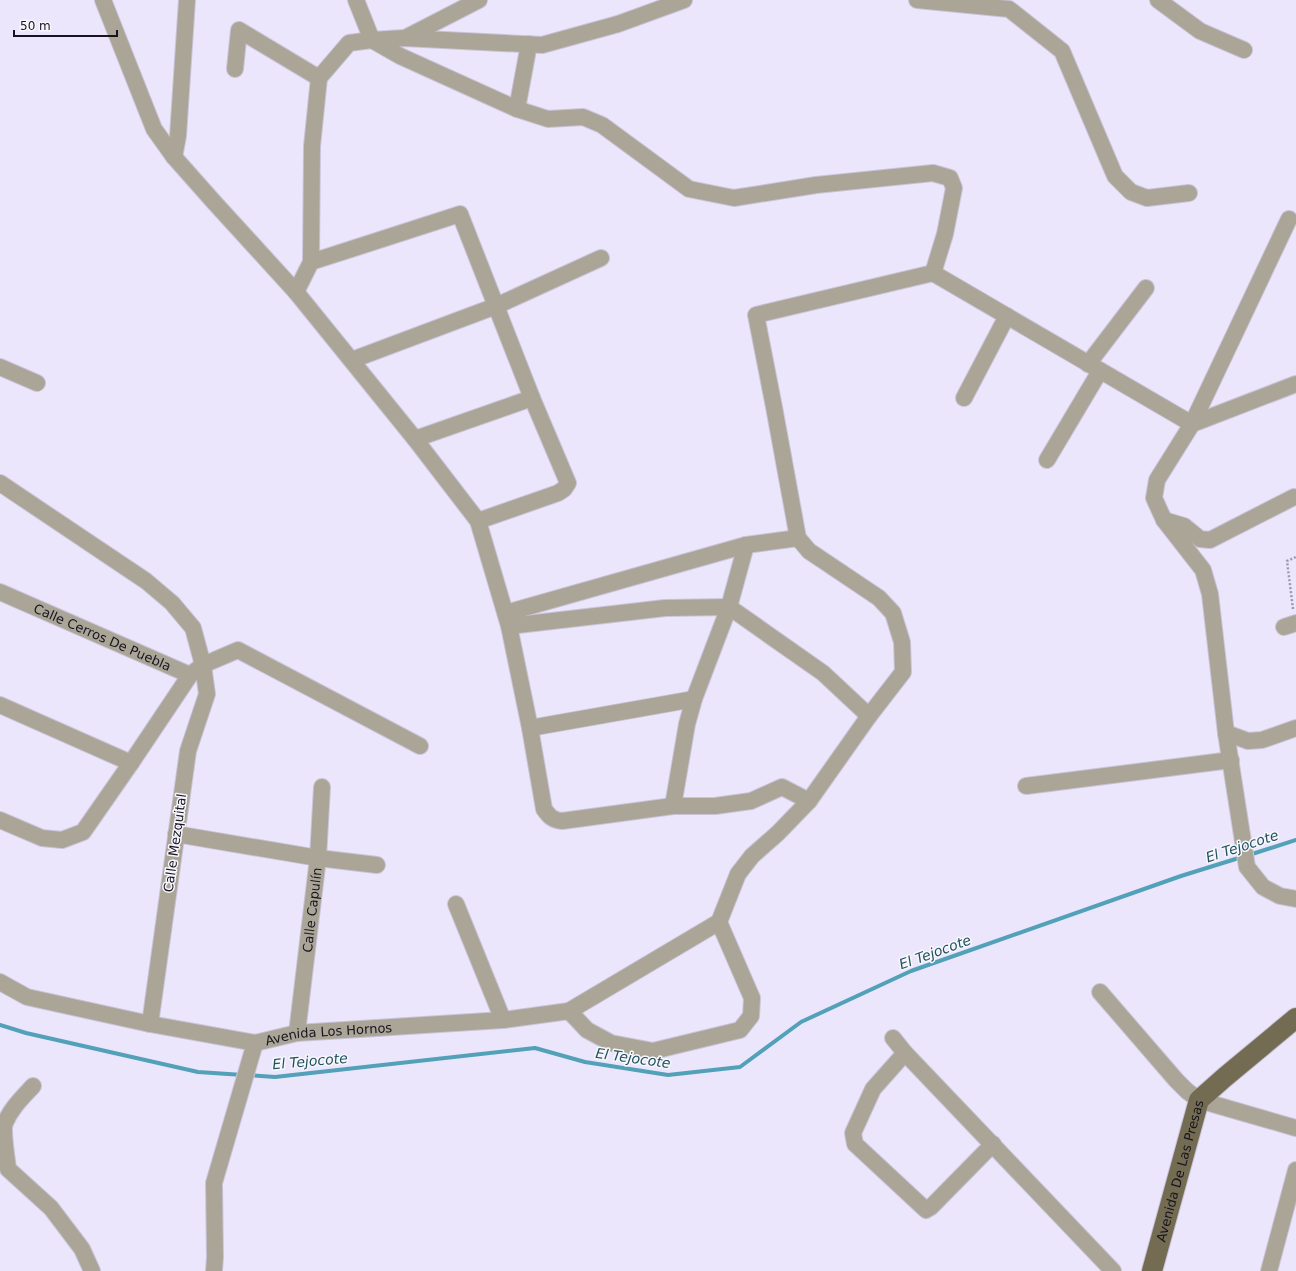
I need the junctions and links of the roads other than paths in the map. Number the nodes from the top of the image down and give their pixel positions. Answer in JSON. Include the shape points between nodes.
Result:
{"nodes":[{"id":1,"x":103,"y":0,"type":"edge"},
{"id":2,"x":187,"y":0,"type":"edge"},
{"id":3,"x":356,"y":0,"type":"edge"},
{"id":4,"x":479,"y":0,"type":"edge"},
{"id":5,"x":684,"y":0,"type":"edge"},
{"id":6,"x":917,"y":0,"type":"edge"},
{"id":7,"x":1158,"y":0,"type":"edge"},
{"id":8,"x":404,"y":38,"type":"junction"},
{"id":9,"x":372,"y":40,"type":"junction"},
{"id":10,"x":528,"y":44,"type":"junction"},
{"id":11,"x":1244,"y":50,"type":"dead end"},
{"id":12,"x":235,"y":69,"type":"dead end"},
{"id":13,"x":319,"y":78,"type":"junction"},
{"id":14,"x":516,"y":109,"type":"junction"},
{"id":15,"x":174,"y":157,"type":"junction"},
{"id":16,"x":1189,"y":193,"type":"dead end"},
{"id":17,"x":1289,"y":218,"type":"dead end"},
{"id":18,"x":601,"y":258,"type":"dead end"},
{"id":19,"x":311,"y":262,"type":"junction"},
{"id":20,"x":933,"y":273,"type":"junction"},
{"id":21,"x":1146,"y":288,"type":"dead end"},
{"id":22,"x":296,"y":292,"type":"junction"},
{"id":23,"x":496,"y":306,"type":"junction"},
{"id":24,"x":1007,"y":316,"type":"junction"},
{"id":25,"x":352,"y":360,"type":"junction"},
{"id":26,"x":0,"y":367,"type":"edge"},
{"id":27,"x":1094,"y":368,"type":"junction"},
{"id":28,"x":37,"y":383,"type":"dead end"},
{"id":29,"x":1296,"y":384,"type":"edge"},
{"id":30,"x":532,"y":398,"type":"junction"},
{"id":31,"x":964,"y":398,"type":"dead end"},
{"id":32,"x":1192,"y":424,"type":"junction"},
{"id":33,"x":415,"y":439,"type":"junction"},
{"id":34,"x":1048,"y":460,"type":"dead end"},
{"id":35,"x":0,"y":483,"type":"edge"},
{"id":36,"x":1294,"y":497,"type":"dead end"},
{"id":37,"x":1164,"y":520,"type":"junction"},
{"id":38,"x":478,"y":521,"type":"junction"},
{"id":39,"x":798,"y":538,"type":"junction"},
{"id":40,"x":746,"y":545,"type":"junction"},
{"id":41,"x":0,"y":592,"type":"edge"},
{"id":42,"x":728,"y":607,"type":"junction"},
{"id":43,"x":507,"y":619,"type":"junction"},
{"id":44,"x":203,"y":665,"type":"junction"},
{"id":45,"x":190,"y":675,"type":"junction"},
{"id":46,"x":694,"y":698,"type":"junction"},
{"id":47,"x":0,"y":705,"type":"edge"},
{"id":48,"x":869,"y":716,"type":"junction"},
{"id":49,"x":530,"y":728,"type":"junction"},
{"id":50,"x":1296,"y":728,"type":"edge"},
{"id":51,"x":1226,"y":733,"type":"junction"},
{"id":52,"x":420,"y":746,"type":"dead end"},
{"id":53,"x":1230,"y":760,"type":"junction"},
{"id":54,"x":131,"y":763,"type":"junction"},
{"id":55,"x":1026,"y":786,"type":"dead end"},
{"id":56,"x":322,"y":787,"type":"dead end"},
{"id":57,"x":809,"y":802,"type":"junction"},
{"id":58,"x":673,"y":806,"type":"junction"},
{"id":59,"x":0,"y":820,"type":"edge"},
{"id":60,"x":176,"y":834,"type":"junction"},
{"id":61,"x":318,"y":858,"type":"junction"},
{"id":62,"x":377,"y":865,"type":"dead end"},
{"id":63,"x":1296,"y":899,"type":"edge"},
{"id":64,"x":456,"y":904,"type":"dead end"},
{"id":65,"x":719,"y":922,"type":"junction"},
{"id":66,"x":0,"y":982,"type":"edge"},
{"id":67,"x":1100,"y":992,"type":"dead end"},
{"id":68,"x":569,"y":1011,"type":"junction"},
{"id":69,"x":1296,"y":1018,"type":"edge"},
{"id":70,"x":504,"y":1020,"type":"junction"},
{"id":71,"x":150,"y":1024,"type":"junction"},
{"id":72,"x":297,"y":1033,"type":"junction"},
{"id":73,"x":893,"y":1038,"type":"dead end"},
{"id":74,"x":255,"y":1044,"type":"junction"},
{"id":75,"x":905,"y":1053,"type":"junction"},
{"id":76,"x":33,"y":1086,"type":"dead end"},
{"id":77,"x":1199,"y":1100,"type":"junction"},
{"id":78,"x":1296,"y":1128,"type":"edge"},
{"id":79,"x":993,"y":1144,"type":"junction"},
{"id":80,"x":1296,"y":1170,"type":"edge"},
{"id":81,"x":92,"y":1271,"type":"edge"},
{"id":82,"x":214,"y":1271,"type":"edge"},
{"id":83,"x":1113,"y":1271,"type":"edge"},
{"id":84,"x":1152,"y":1271,"type":"edge"},
{"id":85,"x":1269,"y":1271,"type":"edge"}],
"edges":[{"from":1,"to":15,"type":"street","via":[[154,129]]},
{"from":2,"to":15,"type":"street","via":[[178,136]]},
{"from":3,"to":9,"type":"street"},
{"from":4,"to":8,"type":"street"},
{"from":5,"to":10,"type":"street","via":[[618,24],[542,45]]},
{"from":6,"to":16,"type":"street","via":[[1009,9],[1062,51],[1115,176],[1130,192],[1147,198]]},
{"from":7,"to":11,"type":"street","via":[[1200,31]]},
{"from":8,"to":9,"type":"street"},
{"from":8,"to":10,"type":"street"},
{"from":9,"to":13,"type":"street","via":[[349,43]]},
{"from":9,"to":14,"type":"street","via":[[400,56]]},
{"from":10,"to":14,"type":"street"},
{"from":12,"to":13,"type":"street","via":[[239,30]]},
{"from":13,"to":19,"type":"street","via":[[312,146]]},
{"from":14,"to":20,"type":"street","via":[[548,119],[583,117],[602,124],[689,189],[734,198],[816,185],[933,173],[950,178],[954,188],[945,234]]},
{"from":15,"to":22,"type":"street"},
{"from":17,"to":32,"type":"street"},
{"from":18,"to":23,"type":"street"},
{"from":19,"to":22,"type":"street"},
{"from":19,"to":23,"type":"street","via":[[460,214]]},
{"from":20,"to":24,"type":"street"},
{"from":20,"to":39,"type":"street","via":[[756,315]]},
{"from":21,"to":27,"type":"street"},
{"from":22,"to":25,"type":"street"},
{"from":23,"to":25,"type":"street"},
{"from":23,"to":30,"type":"street"},
{"from":24,"to":27,"type":"street"},
{"from":24,"to":31,"type":"street"},
{"from":25,"to":33,"type":"street"},
{"from":26,"to":28,"type":"street"},
{"from":27,"to":32,"type":"street"},
{"from":27,"to":34,"type":"street"},
{"from":29,"to":32,"type":"street"},
{"from":30,"to":33,"type":"street"},
{"from":30,"to":38,"type":"street","via":[[568,483],[558,493]]},
{"from":32,"to":37,"type":"street","via":[[1157,480],[1154,498]]},
{"from":33,"to":38,"type":"street"},
{"from":35,"to":44,"type":"street","name":"Calle Mezquital","via":[[146,581],[172,603],[193,628]]},
{"from":36,"to":37,"type":"street","via":[[1210,540],[1200,539],[1184,526]]},
{"from":37,"to":51,"type":"street","via":[[1203,570],[1210,594]]},
{"from":38,"to":43,"type":"street"},
{"from":39,"to":40,"type":"street"},
{"from":39,"to":48,"type":"street","via":[[809,551],[879,598],[893,613],[902,642],[903,672]]},
{"from":40,"to":42,"type":"street"},
{"from":40,"to":43,"type":"street"},
{"from":41,"to":45,"type":"street","name":"Calle Cerros De Puebla"},
{"from":42,"to":43,"type":"street","via":[[665,608]]},
{"from":42,"to":46,"type":"street"},
{"from":42,"to":48,"type":"street","via":[[822,674]]},
{"from":43,"to":49,"type":"street"},
{"from":44,"to":45,"type":"street"},
{"from":44,"to":52,"type":"street","via":[[238,650]]},
{"from":44,"to":60,"type":"street","name":"Calle Mezquital","via":[[207,694],[188,751]]},
{"from":45,"to":54,"type":"street"},
{"from":46,"to":49,"type":"street"},
{"from":46,"to":58,"type":"street"},
{"from":47,"to":54,"type":"street"},
{"from":48,"to":57,"type":"street"},
{"from":49,"to":58,"type":"street","via":[[544,809],[555,821]]},
{"from":50,"to":51,"type":"street","via":[[1262,740],[1248,741]]},
{"from":51,"to":53,"type":"street"},
{"from":53,"to":55,"type":"street"},
{"from":53,"to":63,"type":"street","via":[[1247,865],[1263,887],[1280,896]]},
{"from":54,"to":59,"type":"street","via":[[82,832],[62,840],[42,838]]},
{"from":56,"to":61,"type":"street","name":"Calle Capulín"},
{"from":57,"to":58,"type":"street","via":[[782,787],[751,800],[715,806]]},
{"from":57,"to":65,"type":"street","via":[[752,856],[738,874]]},
{"from":60,"to":61,"type":"street"},
{"from":60,"to":71,"type":"street","name":"Calle Mezquital"},
{"from":61,"to":62,"type":"street"},
{"from":61,"to":72,"type":"street","name":"Calle Capulín"},
{"from":64,"to":70,"type":"street"},
{"from":65,"to":68,"type":"street"},
{"from":65,"to":68,"type":"street","via":[[752,998],[751,1016],[740,1030],[653,1051],[611,1043],[587,1030]]},
{"from":66,"to":71,"type":"street","name":"Avenida Los Hornos","via":[[27,997]]},
{"from":67,"to":77,"type":"street","via":[[1176,1080]]},
{"from":68,"to":70,"type":"street","name":"Avenida Los Hornos"},
{"from":69,"to":77,"type":"main road","name":"Avenida De Las Presas"},
{"from":70,"to":72,"type":"street","name":"Avenida Los Hornos"},
{"from":71,"to":74,"type":"street","name":"Avenida Los Hornos"},
{"from":72,"to":74,"type":"street","name":"Avenida Los Hornos"},
{"from":73,"to":75,"type":"street"},
{"from":74,"to":82,"type":"street","via":[[214,1183]]},
{"from":75,"to":79,"type":"street"},
{"from":75,"to":79,"type":"street","via":[[873,1090],[853,1133],[855,1144],[926,1210]]},
{"from":76,"to":81,"type":"street","via":[[16,1104],[4,1124],[8,1169],[51,1208],[82,1249]]},
{"from":77,"to":78,"type":"street"},
{"from":77,"to":84,"type":"main road","name":"Avenida De Las Presas"},
{"from":79,"to":83,"type":"street"},
{"from":80,"to":85,"type":"street"}]}
